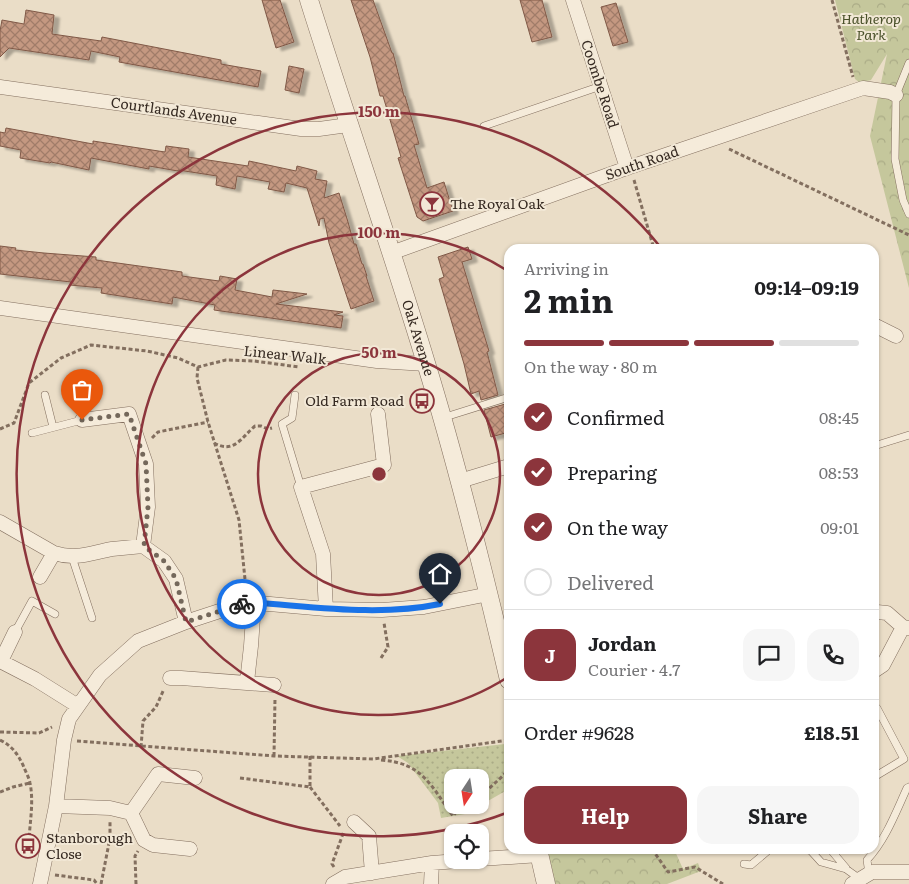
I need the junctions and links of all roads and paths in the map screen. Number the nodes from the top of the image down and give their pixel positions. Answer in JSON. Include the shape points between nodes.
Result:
{"nodes":[{"id":1,"x":309,"y":0,"type":"edge"},
{"id":2,"x":574,"y":0,"type":"edge"},
{"id":3,"x":832,"y":0,"type":"edge"},
{"id":4,"x":909,"y":63,"type":"edge"},
{"id":5,"x":601,"y":86,"type":"junction"},
{"id":6,"x":0,"y":87,"type":"edge"},
{"id":7,"x":856,"y":90,"type":"junction"},
{"id":8,"x":896,"y":95,"type":"junction"},
{"id":9,"x":348,"y":126,"type":"junction"},
{"id":10,"x":484,"y":126,"type":"dead end"},
{"id":11,"x":710,"y":140,"type":"junction"},
{"id":12,"x":629,"y":168,"type":"junction"},
{"id":13,"x":909,"y":214,"type":"edge"},
{"id":14,"x":909,"y":235,"type":"edge"},
{"id":15,"x":652,"y":244,"type":"edge"},
{"id":16,"x":391,"y":253,"type":"junction"},
{"id":17,"x":0,"y":308,"type":"edge"},
{"id":18,"x":879,"y":328,"type":"edge"},
{"id":19,"x":896,"y":336,"type":"dead end"},
{"id":20,"x":426,"y":364,"type":"junction"},
{"id":21,"x":198,"y":367,"type":"junction"},
{"id":22,"x":300,"y":367,"type":"dead end"},
{"id":23,"x":46,"y":395,"type":"dead end"},
{"id":24,"x":295,"y":395,"type":"dead end"},
{"id":25,"x":504,"y":399,"type":"edge"},
{"id":26,"x":378,"y":414,"type":"dead end"},
{"id":27,"x":442,"y":418,"type":"junction"},
{"id":28,"x":82,"y":420,"type":"joint"},
{"id":29,"x":208,"y":422,"type":"junction"},
{"id":30,"x":282,"y":424,"type":"junction"},
{"id":31,"x":53,"y":427,"type":"junction"},
{"id":32,"x":0,"y":429,"type":"edge"},
{"id":33,"x":32,"y":433,"type":"dead end"},
{"id":34,"x":909,"y":435,"type":"edge"},
{"id":35,"x":214,"y":444,"type":"junction"},
{"id":36,"x":879,"y":444,"type":"edge"},
{"id":37,"x":141,"y":450,"type":"junction"},
{"id":38,"x":504,"y":468,"type":"edge"},
{"id":39,"x":460,"y":481,"type":"junction"},
{"id":40,"x":301,"y":487,"type":"junction"},
{"id":41,"x":0,"y":522,"type":"edge"},
{"id":42,"x":144,"y":546,"type":"junction"},
{"id":43,"x":54,"y":553,"type":"junction"},
{"id":44,"x":72,"y":557,"type":"junction"},
{"id":45,"x":40,"y":577,"type":"dead end"},
{"id":46,"x":489,"y":594,"type":"junction"},
{"id":47,"x":250,"y":603,"type":"junction"},
{"id":48,"x":326,"y":609,"type":"junction"},
{"id":49,"x":382,"y":610,"type":"junction"},
{"id":50,"x":879,"y":612,"type":"edge"},
{"id":51,"x":55,"y":614,"type":"dead end"},
{"id":52,"x":92,"y":618,"type":"dead end"},
{"id":53,"x":186,"y":622,"type":"junction"},
{"id":54,"x":906,"y":628,"type":"edge"},
{"id":55,"x":15,"y":632,"type":"joint"},
{"id":56,"x":382,"y":658,"type":"dead end"},
{"id":57,"x":504,"y":658,"type":"edge"},
{"id":58,"x":0,"y":661,"type":"edge"},
{"id":59,"x":879,"y":668,"type":"edge"},
{"id":60,"x":170,"y":678,"type":"joint"},
{"id":61,"x":247,"y":682,"type":"junction"},
{"id":62,"x":274,"y":685,"type":"joint"},
{"id":63,"x":78,"y":706,"type":"junction"},
{"id":64,"x":879,"y":712,"type":"edge"},
{"id":65,"x":68,"y":719,"type":"junction"},
{"id":66,"x":0,"y":732,"type":"edge"},
{"id":67,"x":0,"y":740,"type":"edge"},
{"id":68,"x":64,"y":740,"type":"junction"},
{"id":69,"x":504,"y":741,"type":"edge"},
{"id":70,"x":141,"y":747,"type":"junction"},
{"id":71,"x":274,"y":756,"type":"junction"},
{"id":72,"x":310,"y":756,"type":"junction"},
{"id":73,"x":907,"y":759,"type":"edge"},
{"id":74,"x":373,"y":760,"type":"junction"},
{"id":75,"x":879,"y":774,"type":"edge"},
{"id":76,"x":504,"y":775,"type":"edge"},
{"id":77,"x":195,"y":778,"type":"dead end"},
{"id":78,"x":240,"y":778,"type":"dead end"},
{"id":79,"x":30,"y":783,"type":"junction"},
{"id":80,"x":909,"y":786,"type":"edge"},
{"id":81,"x":310,"y":787,"type":"junction"},
{"id":82,"x":489,"y":789,"type":"edge"},
{"id":83,"x":0,"y":792,"type":"edge"},
{"id":84,"x":444,"y":803,"type":"edge"},
{"id":85,"x":56,"y":806,"type":"junction"},
{"id":86,"x":110,"y":808,"type":"junction"},
{"id":87,"x":131,"y":813,"type":"junction"},
{"id":88,"x":354,"y":822,"type":"dead end"},
{"id":89,"x":144,"y":840,"type":"junction"},
{"id":90,"x":879,"y":846,"type":"edge"},
{"id":91,"x":190,"y":849,"type":"dead end"},
{"id":92,"x":522,"y":854,"type":"edge"},
{"id":93,"x":539,"y":854,"type":"edge"},
{"id":94,"x":655,"y":854,"type":"edge"},
{"id":95,"x":764,"y":854,"type":"edge"},
{"id":96,"x":814,"y":854,"type":"edge"},
{"id":97,"x":834,"y":854,"type":"edge"},
{"id":98,"x":872,"y":854,"type":"edge"},
{"id":99,"x":489,"y":858,"type":"edge"},
{"id":100,"x":444,"y":862,"type":"edge"},
{"id":101,"x":432,"y":863,"type":"junction"},
{"id":102,"x":30,"y":864,"type":"dead end"},
{"id":103,"x":744,"y":864,"type":"dead end"},
{"id":104,"x":846,"y":869,"type":"junction"},
{"id":105,"x":909,"y":872,"type":"edge"},
{"id":106,"x":372,"y":873,"type":"junction"},
{"id":107,"x":42,"y":879,"type":"edge"},
{"id":108,"x":860,"y":879,"type":"edge"},
{"id":109,"x":339,"y":880,"type":"edge"},
{"id":110,"x":99,"y":884,"type":"edge"},
{"id":111,"x":136,"y":884,"type":"edge"},
{"id":112,"x":431,"y":884,"type":"edge"},
{"id":113,"x":546,"y":884,"type":"edge"},
{"id":114,"x":723,"y":884,"type":"edge"}],
"edges":[{"from":1,"to":9,"type":"street","name":"Oak Avenue"},
{"from":2,"to":5,"type":"street","name":"Coombe Road"},
{"from":3,"to":7,"type":"path"},
{"from":4,"to":8,"type":"lane"},
{"from":5,"to":10,"type":"lane"},
{"from":5,"to":12,"type":"street","name":"Coombe Road"},
{"from":6,"to":9,"type":"street","name":"Courtlands Avenue","via":[[301,128]]},
{"from":7,"to":8,"type":"street","name":"South Road","via":[[863,88]]},
{"from":7,"to":11,"type":"street","name":"South Road"},
{"from":8,"to":13,"type":"lane","via":[[895,158]]},
{"from":9,"to":16,"type":"street","name":"Oak Avenue"},
{"from":11,"to":12,"type":"street","name":"South Road"},
{"from":11,"to":14,"type":"path"},
{"from":12,"to":15,"type":"path"},
{"from":12,"to":16,"type":"street","name":"South Road"},
{"from":16,"to":20,"type":"street","name":"Oak Avenue"},
{"from":17,"to":20,"type":"street","via":[[47,320]]},
{"from":18,"to":19,"type":"street"},
{"from":20,"to":27,"type":"street","name":"Oak Avenue"},
{"from":21,"to":22,"type":"path","name":"Linear Walk","via":[[226,360]]},
{"from":21,"to":29,"type":"path","via":[[197,378]]},
{"from":21,"to":32,"type":"path","via":[[178,358],[147,351],[91,345],[61,358],[29,383],[14,422]]},
{"from":23,"to":31,"type":"lane"},
{"from":24,"to":30,"type":"lane","via":[[292,418]]},
{"from":25,"to":27,"type":"lane"},
{"from":26,"to":40,"type":"street","via":[[384,465]]},
{"from":27,"to":39,"type":"street","name":"Oak Avenue"},
{"from":28,"to":31,"type":"lane"},
{"from":28,"to":37,"type":"street","via":[[129,414]]},
{"from":29,"to":35,"type":"path"},
{"from":29,"to":37,"type":"path","via":[[158,432]]},
{"from":30,"to":35,"type":"path","via":[[268,429],[255,426],[232,447]]},
{"from":30,"to":40,"type":"lane"},
{"from":31,"to":33,"type":"lane"},
{"from":34,"to":36,"type":"lane"},
{"from":35,"to":47,"type":"path","via":[[239,520]]},
{"from":37,"to":42,"type":"street","via":[[146,464],[148,507]]},
{"from":38,"to":39,"type":"street"},
{"from":39,"to":46,"type":"street","name":"Oak Avenue"},
{"from":40,"to":48,"type":"street","via":[[324,554]]},
{"from":41,"to":43,"type":"street"},
{"from":42,"to":44,"type":"street"},
{"from":42,"to":53,"type":"street","via":[[164,561],[176,579]]},
{"from":43,"to":44,"type":"street"},
{"from":43,"to":45,"type":"street"},
{"from":44,"to":52,"type":"lane"},
{"from":46,"to":49,"type":"street","via":[[424,607]]},
{"from":46,"to":57,"type":"street","name":"Oak Avenue"},
{"from":47,"to":48,"type":"street"},
{"from":47,"to":53,"type":"street"},
{"from":47,"to":61,"type":"street","via":[[252,646]]},
{"from":48,"to":49,"type":"street"},
{"from":49,"to":56,"type":"path","via":[[388,647]]},
{"from":50,"to":54,"type":"street","via":[[888,614]]},
{"from":51,"to":55,"type":"lane","via":[[32,601]]},
{"from":53,"to":63,"type":"street","via":[[138,641],[100,675]]},
{"from":54,"to":59,"type":"street"},
{"from":55,"to":58,"type":"street"},
{"from":58,"to":63,"type":"street"},
{"from":60,"to":61,"type":"street"},
{"from":60,"to":70,"type":"path","via":[[156,707],[143,721]]},
{"from":61,"to":62,"type":"street"},
{"from":62,"to":71,"type":"path"},
{"from":63,"to":65,"type":"street"},
{"from":64,"to":73,"type":"lane"},
{"from":65,"to":66,"type":"path","via":[[39,733]]},
{"from":65,"to":68,"type":"street"},
{"from":67,"to":79,"type":"path","via":[[18,754]]},
{"from":68,"to":70,"type":"path"},
{"from":68,"to":85,"type":"street"},
{"from":69,"to":74,"type":"path"},
{"from":70,"to":71,"type":"path"},
{"from":71,"to":72,"type":"path"},
{"from":72,"to":74,"type":"path"},
{"from":72,"to":81,"type":"path"},
{"from":73,"to":75,"type":"lane"},
{"from":74,"to":84,"type":"path","via":[[397,761],[424,776]]},
{"from":76,"to":82,"type":"path"},
{"from":77,"to":87,"type":"street","via":[[158,774]]},
{"from":78,"to":81,"type":"path"},
{"from":79,"to":83,"type":"path"},
{"from":79,"to":102,"type":"path"},
{"from":80,"to":90,"type":"lane"},
{"from":81,"to":109,"type":"path","via":[[344,832],[332,864]]},
{"from":85,"to":86,"type":"street"},
{"from":85,"to":107,"type":"street"},
{"from":86,"to":87,"type":"street"},
{"from":86,"to":110,"type":"path","via":[[110,838]]},
{"from":87,"to":89,"type":"street"},
{"from":88,"to":106,"type":"street","via":[[370,836]]},
{"from":89,"to":91,"type":"street"},
{"from":89,"to":111,"type":"path","via":[[135,856]]},
{"from":92,"to":99,"type":"street"},
{"from":93,"to":113,"type":"street"},
{"from":94,"to":114,"type":"path","via":[[668,872],[695,867]]},
{"from":95,"to":103,"type":"lane","via":[[751,865]]},
{"from":96,"to":104,"type":"lane","via":[[821,862]]},
{"from":97,"to":104,"type":"lane"},
{"from":98,"to":108,"type":"lane"},
{"from":100,"to":101,"type":"street"},
{"from":101,"to":106,"type":"street"},
{"from":101,"to":112,"type":"street"},
{"from":104,"to":108,"type":"lane"},
{"from":105,"to":108,"type":"street","via":[[872,872]]},
{"from":106,"to":109,"type":"street"},
{"from":107,"to":110,"type":"path","via":[[94,880]]}]}
